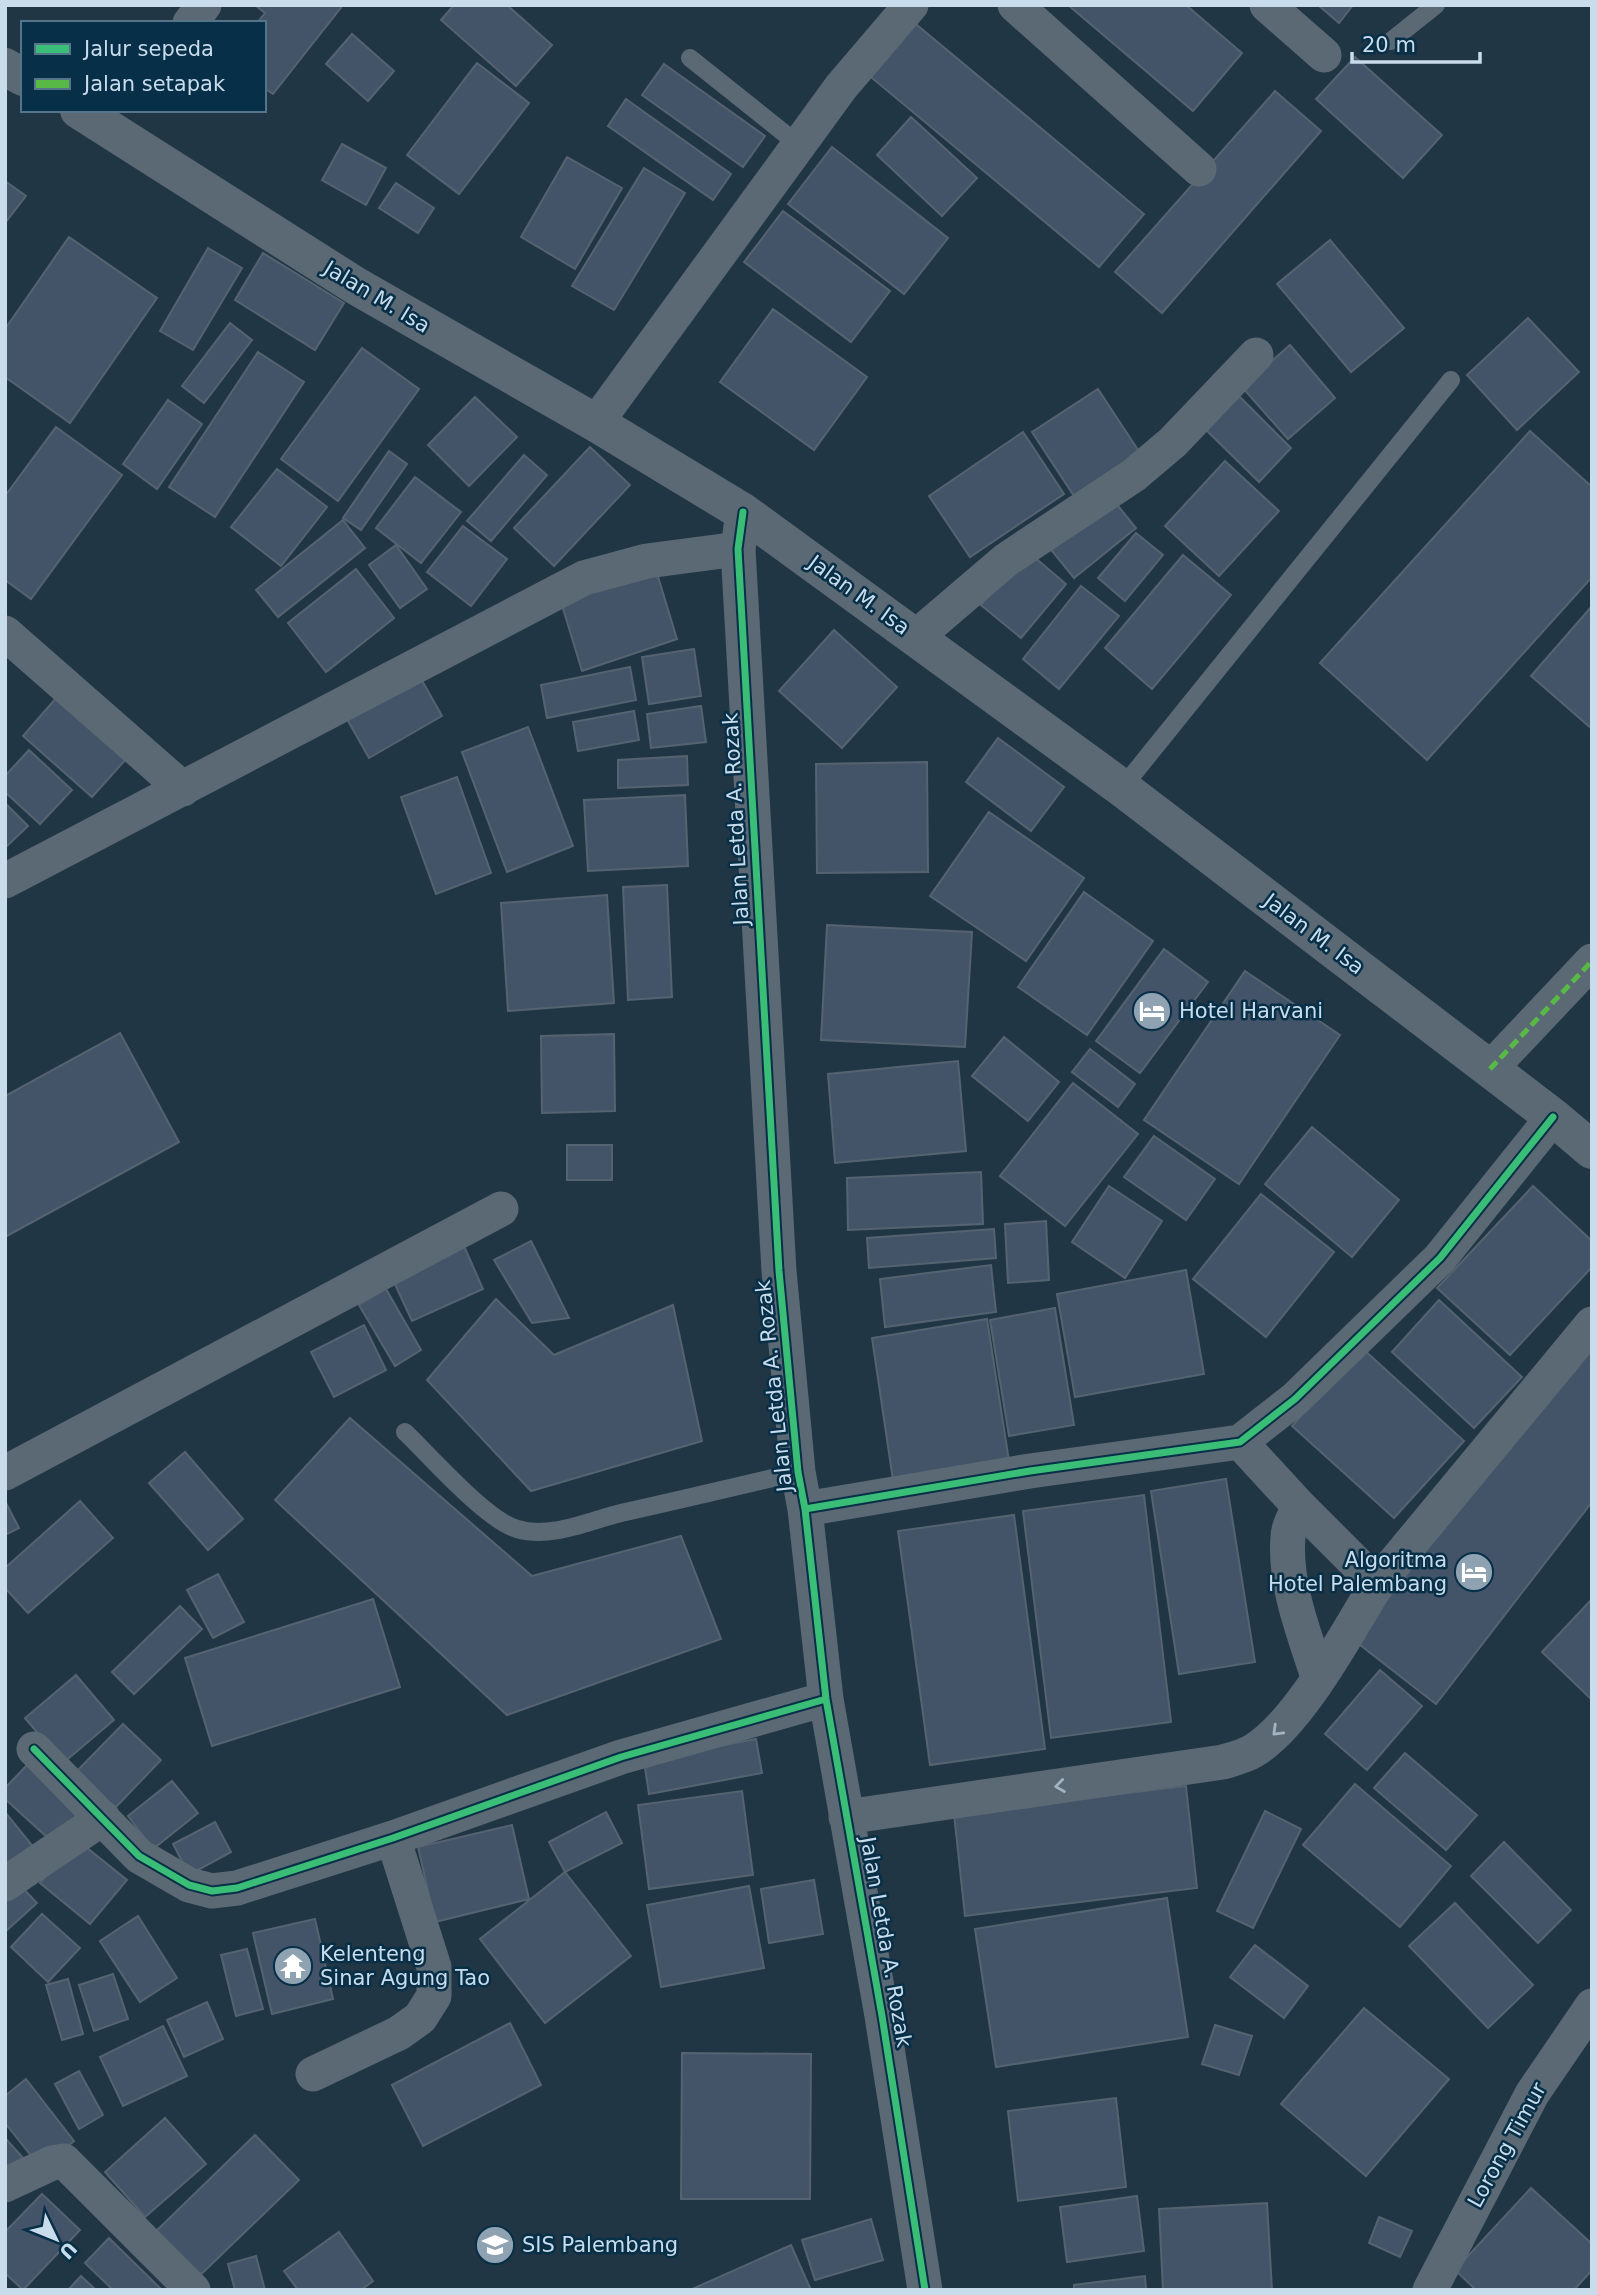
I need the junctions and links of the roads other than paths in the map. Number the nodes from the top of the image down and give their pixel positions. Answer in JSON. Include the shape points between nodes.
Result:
{"nodes":[{"id":1,"x":204,"y":5,"type":"edge"},
{"id":2,"x":911,"y":5,"type":"edge"},
{"id":3,"x":1014,"y":5,"type":"edge"},
{"id":4,"x":1267,"y":5,"type":"edge"},
{"id":5,"x":1436,"y":5,"type":"edge"},
{"id":6,"x":192,"y":21,"type":"edge"},
{"id":7,"x":1391,"y":41,"type":"dead end"},
{"id":8,"x":1324,"y":55,"type":"dead end"},
{"id":9,"x":691,"y":58,"type":"dead end"},
{"id":10,"x":5,"y":67,"type":"edge"},
{"id":11,"x":21,"y":76,"type":"edge"},
{"id":12,"x":103,"y":116,"type":"edge"},
{"id":13,"x":799,"y":145,"type":"junction"},
{"id":14,"x":1199,"y":169,"type":"dead end"},
{"id":15,"x":1256,"y":355,"type":"dead end"},
{"id":16,"x":1451,"y":380,"type":"dead end"},
{"id":17,"x":596,"y":423,"type":"junction"},
{"id":18,"x":740,"y":530,"type":"junction"},
{"id":19,"x":5,"y":633,"type":"edge"},
{"id":20,"x":917,"y":636,"type":"junction"},
{"id":21,"x":1122,"y":788,"type":"junction"},
{"id":22,"x":183,"y":789,"type":"junction"},
{"id":23,"x":5,"y":881,"type":"edge"},
{"id":24,"x":1592,"y":961,"type":"edge"},
{"id":25,"x":1490,"y":1069,"type":"junction"},
{"id":26,"x":1553,"y":1117,"type":"junction"},
{"id":27,"x":1592,"y":1150,"type":"edge"},
{"id":28,"x":501,"y":1209,"type":"dead end"},
{"id":29,"x":1592,"y":1324,"type":"edge"},
{"id":30,"x":405,"y":1432,"type":"dead end"},
{"id":31,"x":1240,"y":1442,"type":"junction"},
{"id":32,"x":798,"y":1472,"type":"junction"},
{"id":33,"x":5,"y":1473,"type":"edge"},
{"id":34,"x":1298,"y":1506,"type":"junction"},
{"id":35,"x":805,"y":1509,"type":"junction"},
{"id":36,"x":1377,"y":1584,"type":"junction"},
{"id":37,"x":1318,"y":1677,"type":"junction"},
{"id":38,"x":826,"y":1699,"type":"junction"},
{"id":39,"x":34,"y":1749,"type":"dead end"},
{"id":40,"x":846,"y":1816,"type":"junction"},
{"id":41,"x":103,"y":1818,"type":"junction"},
{"id":42,"x":393,"y":1838,"type":"junction"},
{"id":43,"x":5,"y":1884,"type":"edge"},
{"id":44,"x":1592,"y":2006,"type":"edge"},
{"id":45,"x":313,"y":2074,"type":"dead end"},
{"id":46,"x":5,"y":2185,"type":"edge"},
{"id":47,"x":193,"y":2290,"type":"edge"},
{"id":48,"x":925,"y":2290,"type":"edge"},
{"id":49,"x":1430,"y":2290,"type":"edge"}],
"edges":[{"from":1,"to":6,"type":"street"},
{"from":2,"to":13,"type":"street"},
{"from":3,"to":14,"type":"street"},
{"from":4,"to":8,"type":"street"},
{"from":5,"to":7,"type":"lane"},
{"from":9,"to":13,"type":"lane"},
{"from":10,"to":11,"type":"main road"},
{"from":12,"to":17,"type":"main road","name":"Jalan M. Isa","via":[[356,286]]},
{"from":13,"to":17,"type":"street"},
{"from":15,"to":20,"type":"street","via":[[1173,442],[1134,475],[1006,560]]},
{"from":16,"to":21,"type":"lane"},
{"from":17,"to":18,"type":"main road","name":"Jalan M. Isa"},
{"from":18,"to":20,"type":"main road","name":"Jalan M. Isa"},
{"from":18,"to":22,"type":"street","via":[[584,578]]},
{"from":18,"to":32,"type":"street","name":"Jalan Letda A. Rozak","via":[[779,1271]]},
{"from":19,"to":22,"type":"street"},
{"from":20,"to":21,"type":"main road","name":"Jalan M. Isa"},
{"from":21,"to":25,"type":"main road","name":"Jalan M. Isa"},
{"from":22,"to":23,"type":"street"},
{"from":24,"to":25,"type":"street"},
{"from":25,"to":26,"type":"main road","name":"Jalan M. Isa"},
{"from":26,"to":27,"type":"main road","name":"Jalan M. Isa"},
{"from":26,"to":31,"type":"street","via":[[1440,1258],[1295,1399]]},
{"from":28,"to":33,"type":"street"},
{"from":29,"to":36,"type":"street"},
{"from":30,"to":32,"type":"lane","via":[[492,1516],[533,1532],[555,1531]]},
{"from":31,"to":34,"type":"street"},
{"from":31,"to":35,"type":"street"},
{"from":32,"to":35,"type":"street","name":"Jalan Letda A. Rozak"},
{"from":34,"to":36,"type":"street"},
{"from":34,"to":37,"type":"street","via":[[1287,1534],[1289,1565]]},
{"from":35,"to":38,"type":"street","name":"Jalan Letda A. Rozak"},
{"from":36,"to":37,"type":"street"},
{"from":37,"to":40,"type":"street","one_way":true,"via":[[1275,1734],[1252,1752],[1223,1762]]},
{"from":38,"to":40,"type":"street","name":"Jalan Letda A. Rozak"},
{"from":38,"to":42,"type":"street","via":[[621,1756]]},
{"from":39,"to":41,"type":"street"},
{"from":40,"to":48,"type":"street","name":"Jalan Letda A. Rozak"},
{"from":41,"to":42,"type":"street","via":[[139,1856],[188,1885],[212,1891],[237,1888]]},
{"from":41,"to":43,"type":"street"},
{"from":42,"to":45,"type":"street","via":[[434,1967],[433,1996],[420,2018],[399,2033]]},
{"from":44,"to":49,"type":"street","name":"Lorong Timur","via":[[1532,2094]]},
{"from":46,"to":47,"type":"street","via":[[64,2161]]}]}
